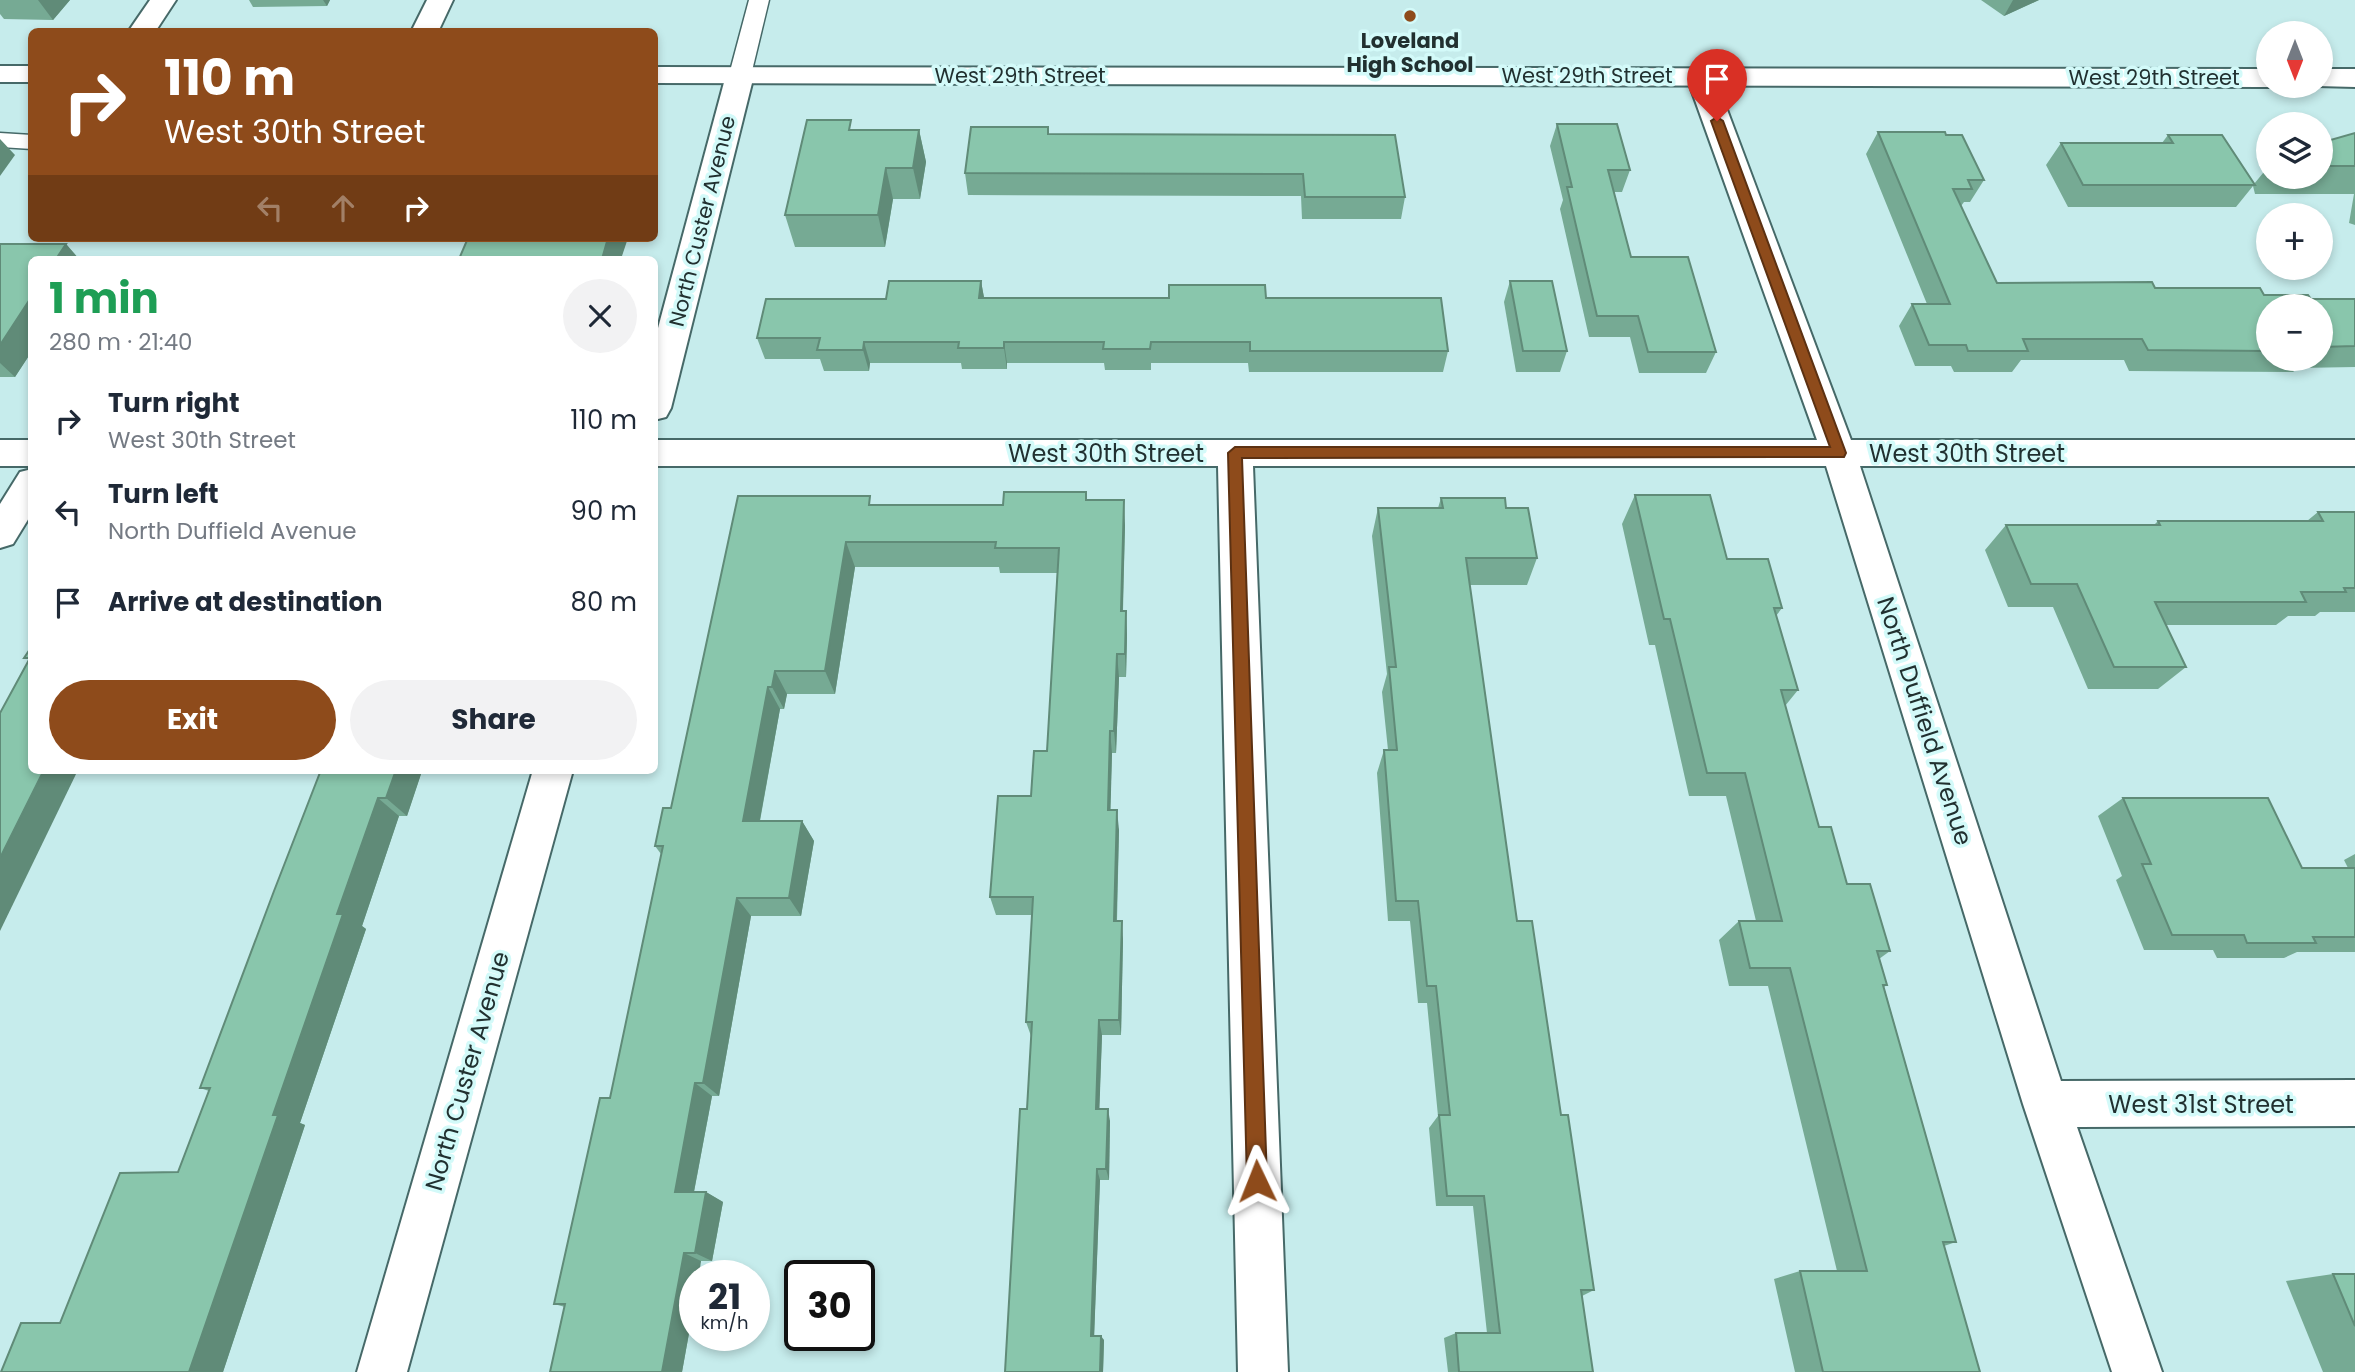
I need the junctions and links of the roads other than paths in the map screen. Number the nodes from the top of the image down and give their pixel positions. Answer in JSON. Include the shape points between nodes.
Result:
{"nodes":[{"id":1,"x":163,"y":0,"type":"edge"},
{"id":2,"x":440,"y":0,"type":"edge"},
{"id":3,"x":759,"y":0,"type":"edge"},
{"id":4,"x":144,"y":28,"type":"edge"},
{"id":5,"x":426,"y":28,"type":"edge"},
{"id":6,"x":0,"y":74,"type":"edge"},
{"id":7,"x":28,"y":74,"type":"edge"},
{"id":8,"x":658,"y":75,"type":"edge"},
{"id":9,"x":740,"y":75,"type":"junction"},
{"id":10,"x":1700,"y":75,"type":"junction"},
{"id":11,"x":2256,"y":78,"type":"edge"},
{"id":12,"x":2333,"y":78,"type":"edge"},
{"id":13,"x":2355,"y":78,"type":"edge"},
{"id":14,"x":0,"y":140,"type":"edge"},
{"id":15,"x":28,"y":142,"type":"edge"},
{"id":16,"x":658,"y":393,"type":"edge"},
{"id":17,"x":0,"y":453,"type":"edge"},
{"id":18,"x":28,"y":453,"type":"edge"},
{"id":19,"x":658,"y":453,"type":"edge"},
{"id":20,"x":1235,"y":453,"type":"junction"},
{"id":21,"x":1839,"y":453,"type":"junction"},
{"id":22,"x":2355,"y":453,"type":"edge"},
{"id":23,"x":28,"y":488,"type":"edge"},
{"id":24,"x":0,"y":534,"type":"edge"},
{"id":25,"x":552,"y":774,"type":"edge"},
{"id":26,"x":2355,"y":1103,"type":"edge"},
{"id":27,"x":2046,"y":1104,"type":"junction"},
{"id":28,"x":382,"y":1372,"type":"edge"},
{"id":29,"x":1263,"y":1372,"type":"edge"},
{"id":30,"x":2137,"y":1372,"type":"edge"}],
"edges":[{"from":1,"to":4,"type":"street"},
{"from":2,"to":5,"type":"street"},
{"from":3,"to":9,"type":"lane"},
{"from":6,"to":7,"type":"street"},
{"from":8,"to":9,"type":"street","name":"West 29th Street"},
{"from":9,"to":10,"type":"street","name":"West 29th Street"},
{"from":9,"to":16,"type":"street","name":"North Custer Avenue"},
{"from":10,"to":11,"type":"street","name":"West 29th Street"},
{"from":10,"to":21,"type":"street","name":"North Duffield Avenue"},
{"from":12,"to":13,"type":"street"},
{"from":14,"to":15,"type":"lane"},
{"from":17,"to":18,"type":"street"},
{"from":19,"to":20,"type":"street","name":"West 30th Street"},
{"from":20,"to":21,"type":"street","name":"West 30th Street"},
{"from":20,"to":29,"type":"street"},
{"from":21,"to":22,"type":"street","name":"West 30th Street"},
{"from":21,"to":27,"type":"street","name":"North Duffield Avenue"},
{"from":23,"to":24,"type":"street"},
{"from":25,"to":28,"type":"street","name":"North Custer Avenue"},
{"from":26,"to":27,"type":"street","name":"West 31st Street"},
{"from":27,"to":30,"type":"street","name":"North Duffield Avenue"}]}
